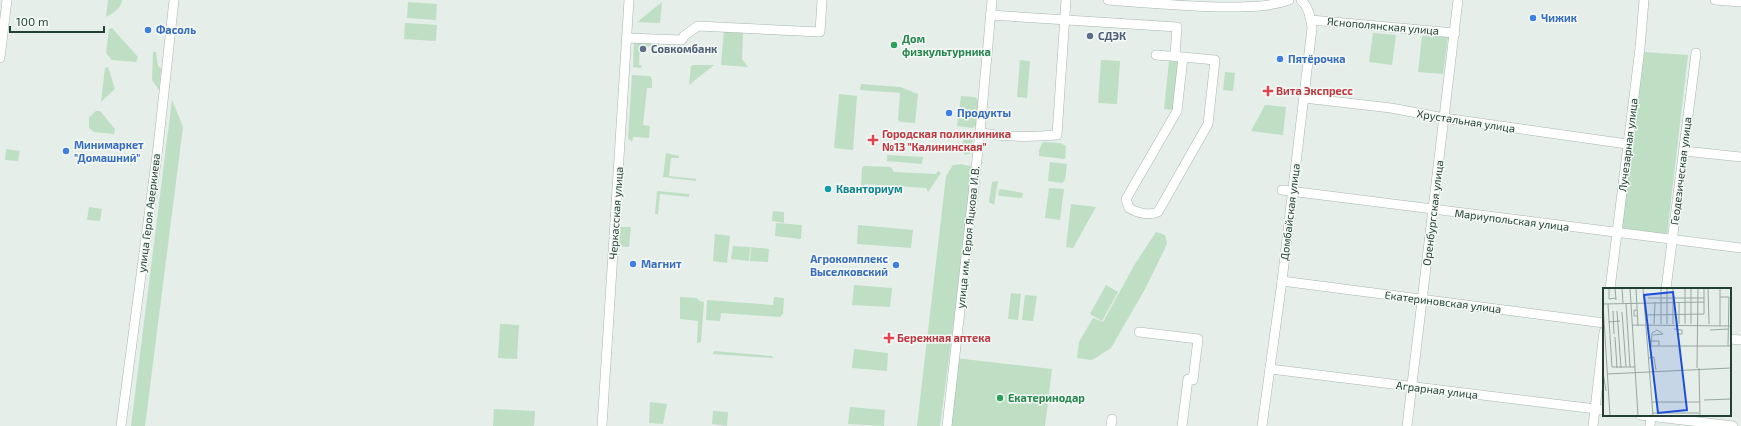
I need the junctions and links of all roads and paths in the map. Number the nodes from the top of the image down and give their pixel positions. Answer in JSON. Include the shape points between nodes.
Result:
{"nodes":[{"id":1,"x":7,"y":0,"type":"edge"},
{"id":2,"x":174,"y":0,"type":"edge"},
{"id":3,"x":629,"y":0,"type":"edge"},
{"id":4,"x":822,"y":0,"type":"edge"},
{"id":5,"x":992,"y":0,"type":"edge"},
{"id":6,"x":1066,"y":0,"type":"edge"},
{"id":7,"x":1108,"y":0,"type":"edge"},
{"id":8,"x":1289,"y":0,"type":"edge"},
{"id":9,"x":1301,"y":0,"type":"edge"},
{"id":10,"x":1458,"y":0,"type":"edge"},
{"id":11,"x":1644,"y":0,"type":"edge"},
{"id":12,"x":1715,"y":0,"type":"edge"},
{"id":13,"x":1741,"y":2,"type":"edge"},
{"id":14,"x":1229,"y":3,"type":"edge"},
{"id":15,"x":990,"y":15,"type":"junction"},
{"id":16,"x":1311,"y":20,"type":"junction"},
{"id":17,"x":1064,"y":21,"type":"junction"},
{"id":18,"x":1455,"y":33,"type":"junction"},
{"id":19,"x":627,"y":38,"type":"junction"},
{"id":20,"x":1696,"y":53,"type":"dead end"},
{"id":21,"x":1156,"y":55,"type":"dead end"},
{"id":22,"x":1179,"y":57,"type":"junction"},
{"id":23,"x":0,"y":58,"type":"edge"},
{"id":24,"x":1304,"y":98,"type":"junction"},
{"id":25,"x":1444,"y":118,"type":"junction"},
{"id":26,"x":980,"y":132,"type":"junction"},
{"id":27,"x":1627,"y":144,"type":"junction"},
{"id":28,"x":1684,"y":151,"type":"junction"},
{"id":29,"x":1741,"y":157,"type":"edge"},
{"id":30,"x":1282,"y":190,"type":"dead end"},
{"id":31,"x":1292,"y":191,"type":"junction"},
{"id":32,"x":1433,"y":210,"type":"junction"},
{"id":33,"x":1617,"y":233,"type":"junction"},
{"id":34,"x":1672,"y":240,"type":"junction"},
{"id":35,"x":1741,"y":248,"type":"edge"},
{"id":36,"x":1282,"y":281,"type":"junction"},
{"id":37,"x":1610,"y":288,"type":"edge"},
{"id":38,"x":1666,"y":288,"type":"edge"},
{"id":39,"x":1422,"y":299,"type":"junction"},
{"id":40,"x":1603,"y":323,"type":"edge"},
{"id":41,"x":1139,"y":332,"type":"dead end"},
{"id":42,"x":1731,"y":339,"type":"edge"},
{"id":43,"x":1741,"y":340,"type":"edge"},
{"id":44,"x":1603,"y":348,"type":"edge"},
{"id":45,"x":1270,"y":369,"type":"junction"},
{"id":46,"x":1412,"y":387,"type":"junction"},
{"id":47,"x":1599,"y":410,"type":"edge"},
{"id":48,"x":1651,"y":416,"type":"edge"},
{"id":49,"x":121,"y":426,"type":"edge"},
{"id":50,"x":602,"y":426,"type":"edge"},
{"id":51,"x":947,"y":426,"type":"edge"},
{"id":52,"x":1182,"y":426,"type":"edge"},
{"id":53,"x":1262,"y":426,"type":"edge"},
{"id":54,"x":1407,"y":426,"type":"edge"},
{"id":55,"x":1593,"y":426,"type":"edge"},
{"id":56,"x":1650,"y":426,"type":"edge"},
{"id":57,"x":1733,"y":426,"type":"edge"}],
"edges":[{"from":1,"to":23,"type":"street"},
{"from":2,"to":49,"type":"street","name":"улица Героя Аверкиева","via":[[158,147]]},
{"from":3,"to":19,"type":"street","name":"Черкасская улица"},
{"from":4,"to":19,"type":"street","via":[[820,32],[698,26],[682,40]]},
{"from":5,"to":15,"type":"street","name":"улица им. Героя Яцкова И.В."},
{"from":6,"to":17,"type":"street"},
{"from":7,"to":14,"type":"street","via":[[1199,6]]},
{"from":8,"to":14,"type":"street","via":[[1261,7]]},
{"from":9,"to":16,"type":"street","name":"Домбайская улица","via":[[1306,4]]},
{"from":10,"to":18,"type":"street","name":"Оренбургская улица"},
{"from":11,"to":27,"type":"street","name":"Лучезарная улица"},
{"from":12,"to":13,"type":"street"},
{"from":15,"to":17,"type":"street"},
{"from":15,"to":26,"type":"street","name":"улица им. Героя Яцкова И.В."},
{"from":16,"to":18,"type":"street","name":"Яснополянская улица"},
{"from":16,"to":24,"type":"street","name":"Домбайская улица"},
{"from":17,"to":22,"type":"street","via":[[1177,27]]},
{"from":17,"to":26,"type":"street","via":[[1057,134],[1038,137]]},
{"from":18,"to":25,"type":"street","name":"Оренбургская улица"},
{"from":19,"to":50,"type":"street","name":"Черкасская улица"},
{"from":20,"to":28,"type":"street","name":"Геодезическая улица"},
{"from":21,"to":22,"type":"street"},
{"from":22,"to":22,"type":"street","via":[[1177,111],[1126,199],[1129,208],[1134,211],[1150,214],[1158,212],[1208,124],[1215,60]]},
{"from":24,"to":25,"type":"street","name":"Хрустальная улица","via":[[1391,108]]},
{"from":24,"to":31,"type":"street","name":"Домбайская улица"},
{"from":25,"to":27,"type":"street","name":"Хрустальная улица"},
{"from":25,"to":32,"type":"street","name":"Оренбургская улица"},
{"from":26,"to":51,"type":"street","name":"улица им. Героя Яцкова И.В."},
{"from":27,"to":33,"type":"street","name":"Лучезарная улица"},
{"from":28,"to":29,"type":"street"},
{"from":28,"to":34,"type":"street","name":"Геодезическая улица"},
{"from":30,"to":31,"type":"street","name":"Мариупольская улица"},
{"from":31,"to":32,"type":"street","name":"Мариупольская улица"},
{"from":31,"to":36,"type":"street","name":"Домбайская улица"},
{"from":32,"to":33,"type":"street","name":"Мариупольская улица"},
{"from":32,"to":39,"type":"street","name":"Оренбургская улица"},
{"from":33,"to":34,"type":"street","name":"Мариупольская улица"},
{"from":33,"to":37,"type":"street","name":"Лучезарная улица"},
{"from":34,"to":35,"type":"street","name":"Мариупольская улица"},
{"from":34,"to":38,"type":"street","name":"Геодезическая улица"},
{"from":36,"to":39,"type":"street","name":"Екатериновская улица"},
{"from":36,"to":45,"type":"street","name":"Домбайская улица"},
{"from":39,"to":40,"type":"street","name":"Екатериновская улица"},
{"from":39,"to":46,"type":"street","name":"Оренбургская улица"},
{"from":41,"to":52,"type":"street","via":[[1198,339],[1193,380],[1188,379]]},
{"from":42,"to":43,"type":"street"},
{"from":44,"to":47,"type":"street"},
{"from":45,"to":46,"type":"street","name":"Аграрная улица"},
{"from":45,"to":53,"type":"street","name":"Домбайская улица"},
{"from":46,"to":47,"type":"street","name":"Аграрная улица"},
{"from":46,"to":54,"type":"street","name":"Оренбургская улица"},
{"from":47,"to":55,"type":"street"},
{"from":48,"to":56,"type":"street"},
{"from":48,"to":57,"type":"street"}]}
